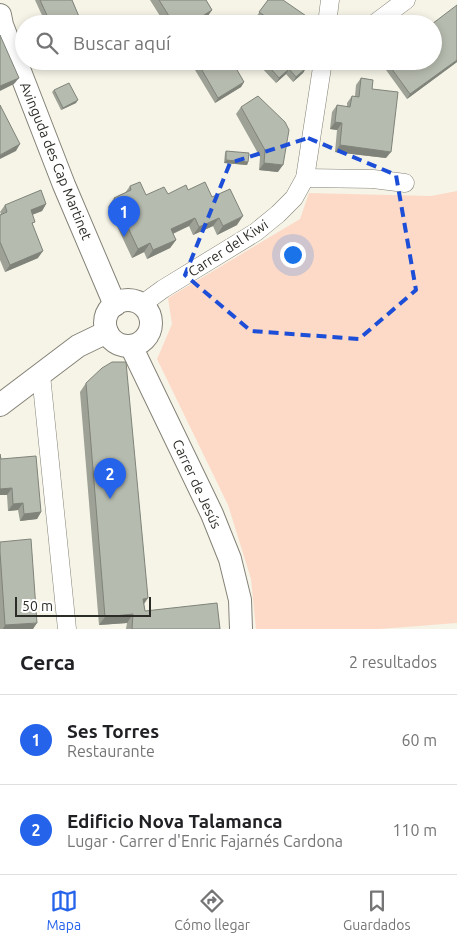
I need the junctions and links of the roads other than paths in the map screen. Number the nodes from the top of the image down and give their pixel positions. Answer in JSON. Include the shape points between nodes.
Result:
{"nodes":[{"id":1,"x":330,"y":0,"type":"edge"},
{"id":2,"x":406,"y":0,"type":"edge"},
{"id":3,"x":0,"y":15,"type":"edge"},
{"id":4,"x":328,"y":15,"type":"edge"},
{"id":5,"x":386,"y":15,"type":"edge"},
{"id":6,"x":15,"y":59,"type":"edge"},
{"id":7,"x":19,"y":70,"type":"edge"},
{"id":8,"x":322,"y":70,"type":"edge"},
{"id":9,"x":305,"y":178,"type":"junction"},
{"id":10,"x":405,"y":183,"type":"dead end"},
{"id":11,"x":115,"y":305,"type":"junction"},
{"id":12,"x":141,"y":305,"type":"junction"},
{"id":13,"x":107,"y":332,"type":"junction"},
{"id":14,"x":131,"y":346,"type":"junction"},
{"id":15,"x":40,"y":375,"type":"junction"},
{"id":16,"x":0,"y":405,"type":"edge"},
{"id":17,"x":67,"y":629,"type":"edge"},
{"id":18,"x":241,"y":629,"type":"edge"}],
"edges":[{"from":1,"to":4,"type":"street"},
{"from":2,"to":5,"type":"street"},
{"from":3,"to":6,"type":"street","name":"Avinguda des Cap Martinet"},
{"from":7,"to":11,"type":"street","name":"Avinguda des Cap Martinet"},
{"from":8,"to":9,"type":"street","name":"Carrer del Kiwi"},
{"from":9,"to":10,"type":"street"},
{"from":9,"to":12,"type":"street","name":"Carrer del Kiwi","via":[[294,198],[256,232]]},
{"from":11,"to":12,"type":"street","via":[[128,301]]},
{"from":11,"to":13,"type":"street","via":[[106,317]]},
{"from":12,"to":14,"type":"street","via":[[147,311],[151,325],[144,339]]},
{"from":13,"to":14,"type":"street","via":[[117,343]]},
{"from":13,"to":15,"type":"street","via":[[78,346]]},
{"from":14,"to":18,"type":"street","name":"Carrer de Jesús","via":[[212,514],[230,559],[240,600]]},
{"from":15,"to":16,"type":"street"},
{"from":15,"to":17,"type":"street"}]}
